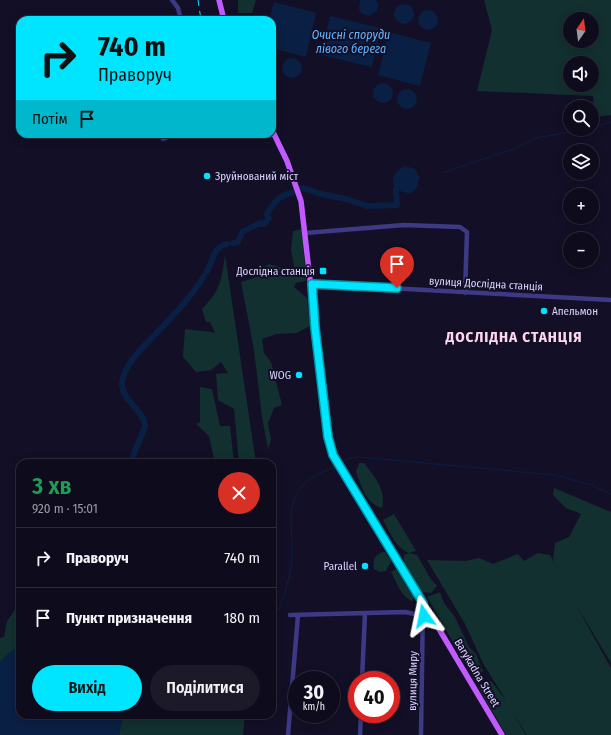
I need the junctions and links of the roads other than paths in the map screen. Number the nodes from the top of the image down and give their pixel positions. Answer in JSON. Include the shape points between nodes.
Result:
{"nodes":[{"id":1,"x":172,"y":0,"type":"edge"},
{"id":2,"x":219,"y":0,"type":"edge"},
{"id":3,"x":180,"y":16,"type":"edge"},
{"id":4,"x":223,"y":16,"type":"edge"},
{"id":5,"x":276,"y":138,"type":"edge"},
{"id":6,"x":306,"y":233,"type":"junction"},
{"id":7,"x":312,"y":284,"type":"junction"},
{"id":8,"x":465,"y":293,"type":"junction"},
{"id":9,"x":611,"y":300,"type":"edge"},
{"id":10,"x":423,"y":603,"type":"junction"},
{"id":11,"x":365,"y":613,"type":"junction"},
{"id":12,"x":290,"y":615,"type":"dead end"},
{"id":13,"x":298,"y":615,"type":"junction"},
{"id":14,"x":424,"y":616,"type":"junction"},
{"id":15,"x":362,"y":671,"type":"edge"},
{"id":16,"x":361,"y":723,"type":"edge"},
{"id":17,"x":288,"y":735,"type":"edge"},
{"id":18,"x":360,"y":735,"type":"edge"},
{"id":19,"x":421,"y":735,"type":"edge"},
{"id":20,"x":502,"y":735,"type":"edge"}],
"edges":[{"from":1,"to":3,"type":"street"},
{"from":2,"to":4,"type":"main road"},
{"from":5,"to":6,"type":"main road","name":"Barykadna Street","via":[[301,201]]},
{"from":6,"to":7,"type":"main road","name":"Barykadna Street"},
{"from":6,"to":8,"type":"street","via":[[404,225],[460,227],[467,232]]},
{"from":7,"to":8,"type":"street","name":"вулиця Дослідна станція"},
{"from":7,"to":10,"type":"main road","name":"Barykadna Street","via":[[328,437],[333,455]]},
{"from":8,"to":9,"type":"street","name":"вулиця Дослідна станція"},
{"from":10,"to":14,"type":"street","name":"вулиця Миру"},
{"from":10,"to":20,"type":"main road","name":"Barykadna Street"},
{"from":11,"to":13,"type":"street"},
{"from":11,"to":14,"type":"street","via":[[405,612]]},
{"from":11,"to":15,"type":"street"},
{"from":12,"to":13,"type":"street"},
{"from":13,"to":17,"type":"street"},
{"from":14,"to":19,"type":"street","name":"вулиця Миру"},
{"from":16,"to":18,"type":"street"}]}
